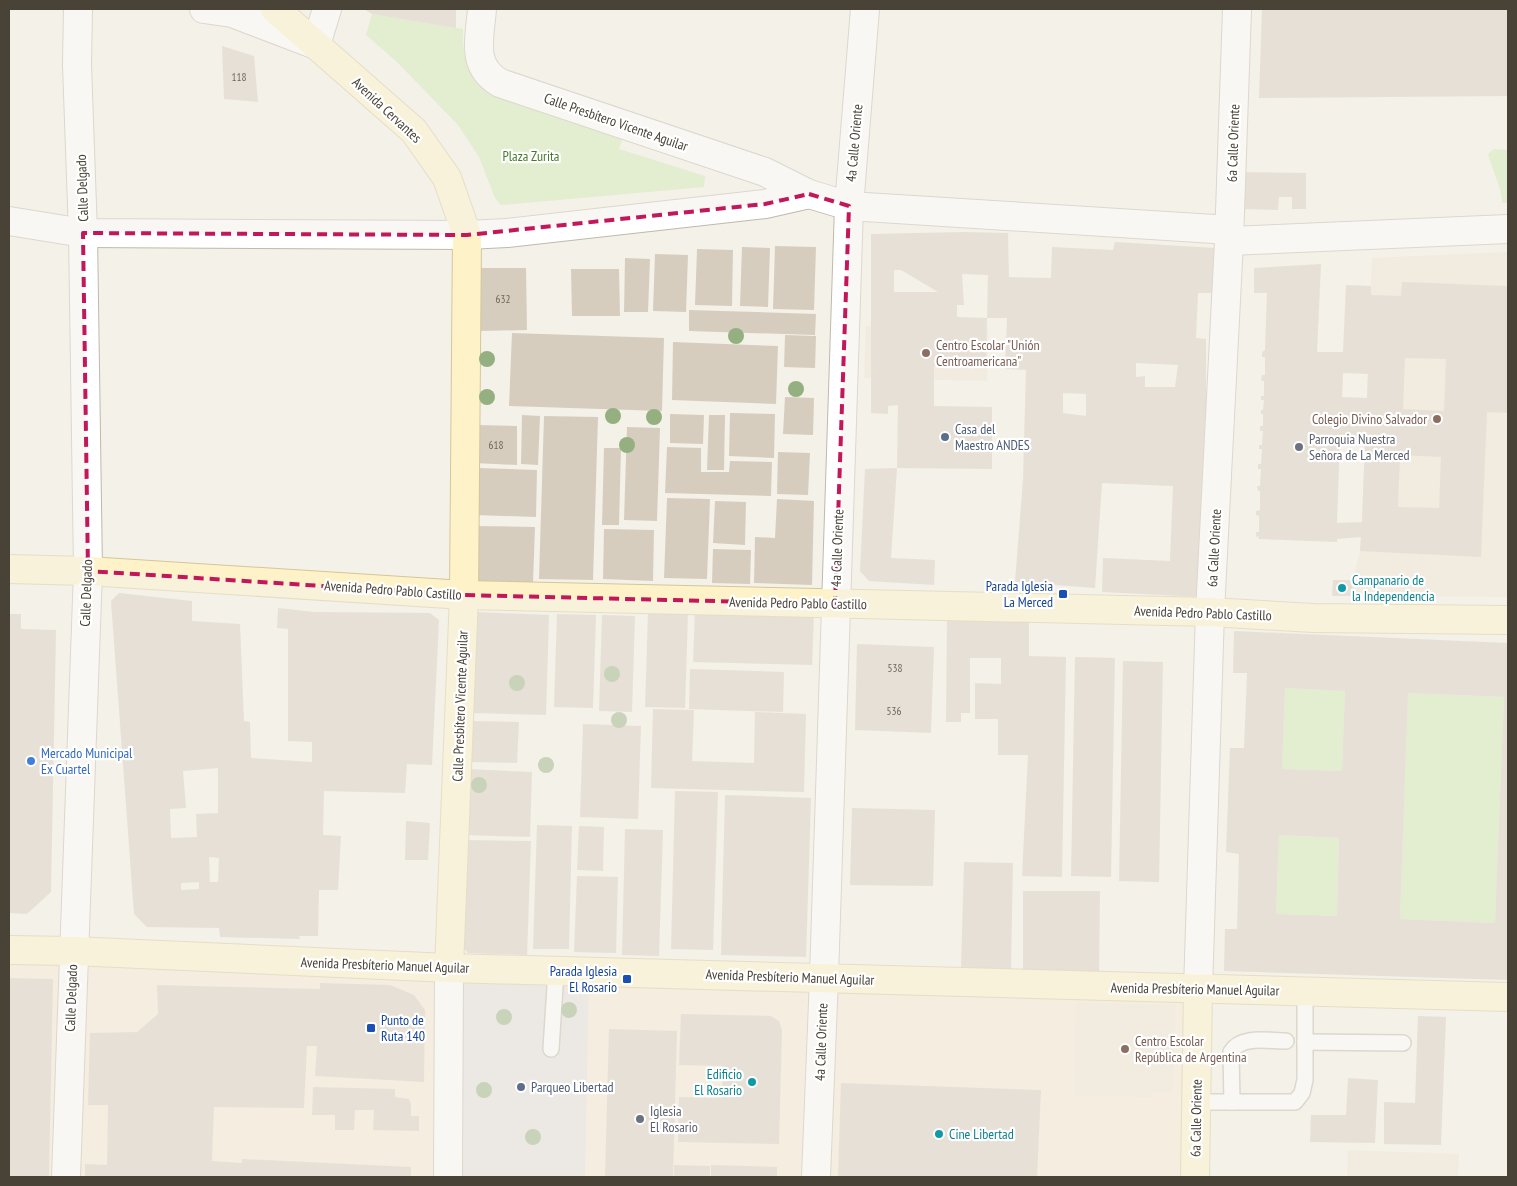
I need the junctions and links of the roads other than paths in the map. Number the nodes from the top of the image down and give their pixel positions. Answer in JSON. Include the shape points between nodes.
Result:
{"nodes":[{"id":1,"x":78,"y":9,"type":"edge"},
{"id":2,"x":204,"y":9,"type":"edge"},
{"id":3,"x":276,"y":9,"type":"edge"},
{"id":4,"x":327,"y":9,"type":"edge"},
{"id":5,"x":865,"y":9,"type":"edge"},
{"id":6,"x":1237,"y":9,"type":"edge"},
{"id":7,"x":485,"y":14,"type":"edge"},
{"id":8,"x":316,"y":45,"type":"junction"},
{"id":9,"x":809,"y":194,"type":"junction"},
{"id":10,"x":848,"y":206,"type":"junction"},
{"id":11,"x":9,"y":221,"type":"edge"},
{"id":12,"x":1508,"y":229,"type":"edge"},
{"id":13,"x":83,"y":233,"type":"junction"},
{"id":14,"x":467,"y":235,"type":"junction"},
{"id":15,"x":1230,"y":235,"type":"junction"},
{"id":16,"x":9,"y":569,"type":"edge"},
{"id":17,"x":88,"y":571,"type":"junction"},
{"id":18,"x":464,"y":595,"type":"junction"},
{"id":19,"x":835,"y":604,"type":"junction"},
{"id":20,"x":1210,"y":612,"type":"junction"},
{"id":21,"x":1508,"y":620,"type":"edge"},
{"id":22,"x":9,"y":950,"type":"edge"},
{"id":23,"x":72,"y":951,"type":"junction"},
{"id":24,"x":450,"y":968,"type":"junction"},
{"id":25,"x":556,"y":971,"type":"junction"},
{"id":26,"x":824,"y":977,"type":"junction"},
{"id":27,"x":1198,"y":990,"type":"junction"},
{"id":28,"x":1305,"y":992,"type":"junction"},
{"id":29,"x":1508,"y":997,"type":"edge"},
{"id":30,"x":1286,"y":1041,"type":"dead end"},
{"id":31,"x":1305,"y":1042,"type":"junction"},
{"id":32,"x":1403,"y":1043,"type":"dead end"},
{"id":33,"x":551,"y":1049,"type":"dead end"},
{"id":34,"x":1196,"y":1102,"type":"junction"},
{"id":35,"x":1232,"y":1102,"type":"junction"},
{"id":36,"x":66,"y":1177,"type":"edge"},
{"id":37,"x":448,"y":1177,"type":"edge"},
{"id":38,"x":816,"y":1177,"type":"edge"},
{"id":39,"x":1195,"y":1177,"type":"edge"}],
"edges":[{"from":1,"to":13,"type":"street","name":"Calle Delgado"},
{"from":2,"to":8,"type":"street","via":[[232,13]]},
{"from":3,"to":8,"type":"main road","name":"Avenida Cervantes"},
{"from":4,"to":8,"type":"street"},
{"from":5,"to":10,"type":"street","name":"4a Calle Oriente"},
{"from":6,"to":15,"type":"street","name":"6a Calle Oriente"},
{"from":7,"to":9,"type":"street","name":"Calle Presbítero Vicente Aguilar","via":[[478,48],[480,60],[488,74],[500,83],[765,172]]},
{"from":8,"to":14,"type":"main road","name":"Avenida Cervantes","via":[[414,132],[447,178]]},
{"from":9,"to":10,"type":"street","name":"Calle Presbítero Vicente Aguilar"},
{"from":9,"to":14,"type":"street","via":[[765,204]]},
{"from":10,"to":15,"type":"street","name":"Calle Presbítero Vicente Aguilar"},
{"from":10,"to":19,"type":"street","name":"4a Calle Oriente"},
{"from":11,"to":13,"type":"street"},
{"from":12,"to":15,"type":"street","name":"Calle Presbítero Vicente Aguilar"},
{"from":13,"to":14,"type":"street"},
{"from":13,"to":17,"type":"street","name":"Calle Delgado"},
{"from":14,"to":18,"type":"main road","name":"Calle Presbítero Vicente Aguilar"},
{"from":15,"to":20,"type":"street","name":"6a Calle Oriente"},
{"from":16,"to":17,"type":"main road","name":"Avenida Pedro Pablo Castillo"},
{"from":17,"to":18,"type":"main road","name":"Avenida Pedro Pablo Castillo"},
{"from":17,"to":23,"type":"street","name":"Calle Delgado"},
{"from":18,"to":19,"type":"main road","name":"Avenida Pedro Pablo Castillo"},
{"from":18,"to":24,"type":"main road","name":"Calle Presbítero Vicente Aguilar"},
{"from":19,"to":20,"type":"main road","name":"Avenida Pedro Pablo Castillo"},
{"from":19,"to":26,"type":"street","name":"4a Calle Oriente"},
{"from":20,"to":21,"type":"main road","name":"Avenida Pedro Pablo Castillo","via":[[1313,618]]},
{"from":20,"to":27,"type":"street","name":"6a Calle Oriente"},
{"from":22,"to":23,"type":"main road","name":"Avenida Presbíterio Manuel Aguilar"},
{"from":23,"to":24,"type":"main road","name":"Avenida Presbíterio Manuel Aguilar"},
{"from":23,"to":36,"type":"street","name":"Calle Delgado"},
{"from":24,"to":25,"type":"main road","name":"Avenida Presbíterio Manuel Aguilar"},
{"from":24,"to":37,"type":"street","name":"Calle Presbítero Vicente Aguilar"},
{"from":25,"to":26,"type":"main road","name":"Avenida Presbíterio Manuel Aguilar"},
{"from":25,"to":33,"type":"lane"},
{"from":26,"to":27,"type":"main road","name":"Avenida Presbíterio Manuel Aguilar"},
{"from":26,"to":38,"type":"street","name":"4a Calle Oriente"},
{"from":27,"to":28,"type":"main road","name":"Avenida Presbíterio Manuel Aguilar"},
{"from":27,"to":34,"type":"main road","name":"6a Calle Oriente"},
{"from":28,"to":29,"type":"main road","name":"Avenida Presbíterio Manuel Aguilar"},
{"from":28,"to":31,"type":"lane"},
{"from":30,"to":35,"type":"lane","via":[[1242,1041],[1235,1044],[1231,1052]]},
{"from":31,"to":32,"type":"lane"},
{"from":31,"to":35,"type":"lane","via":[[1305,1080],[1302,1093],[1295,1102]]},
{"from":34,"to":35,"type":"lane"},
{"from":34,"to":39,"type":"main road","name":"6a Calle Oriente"}]}
